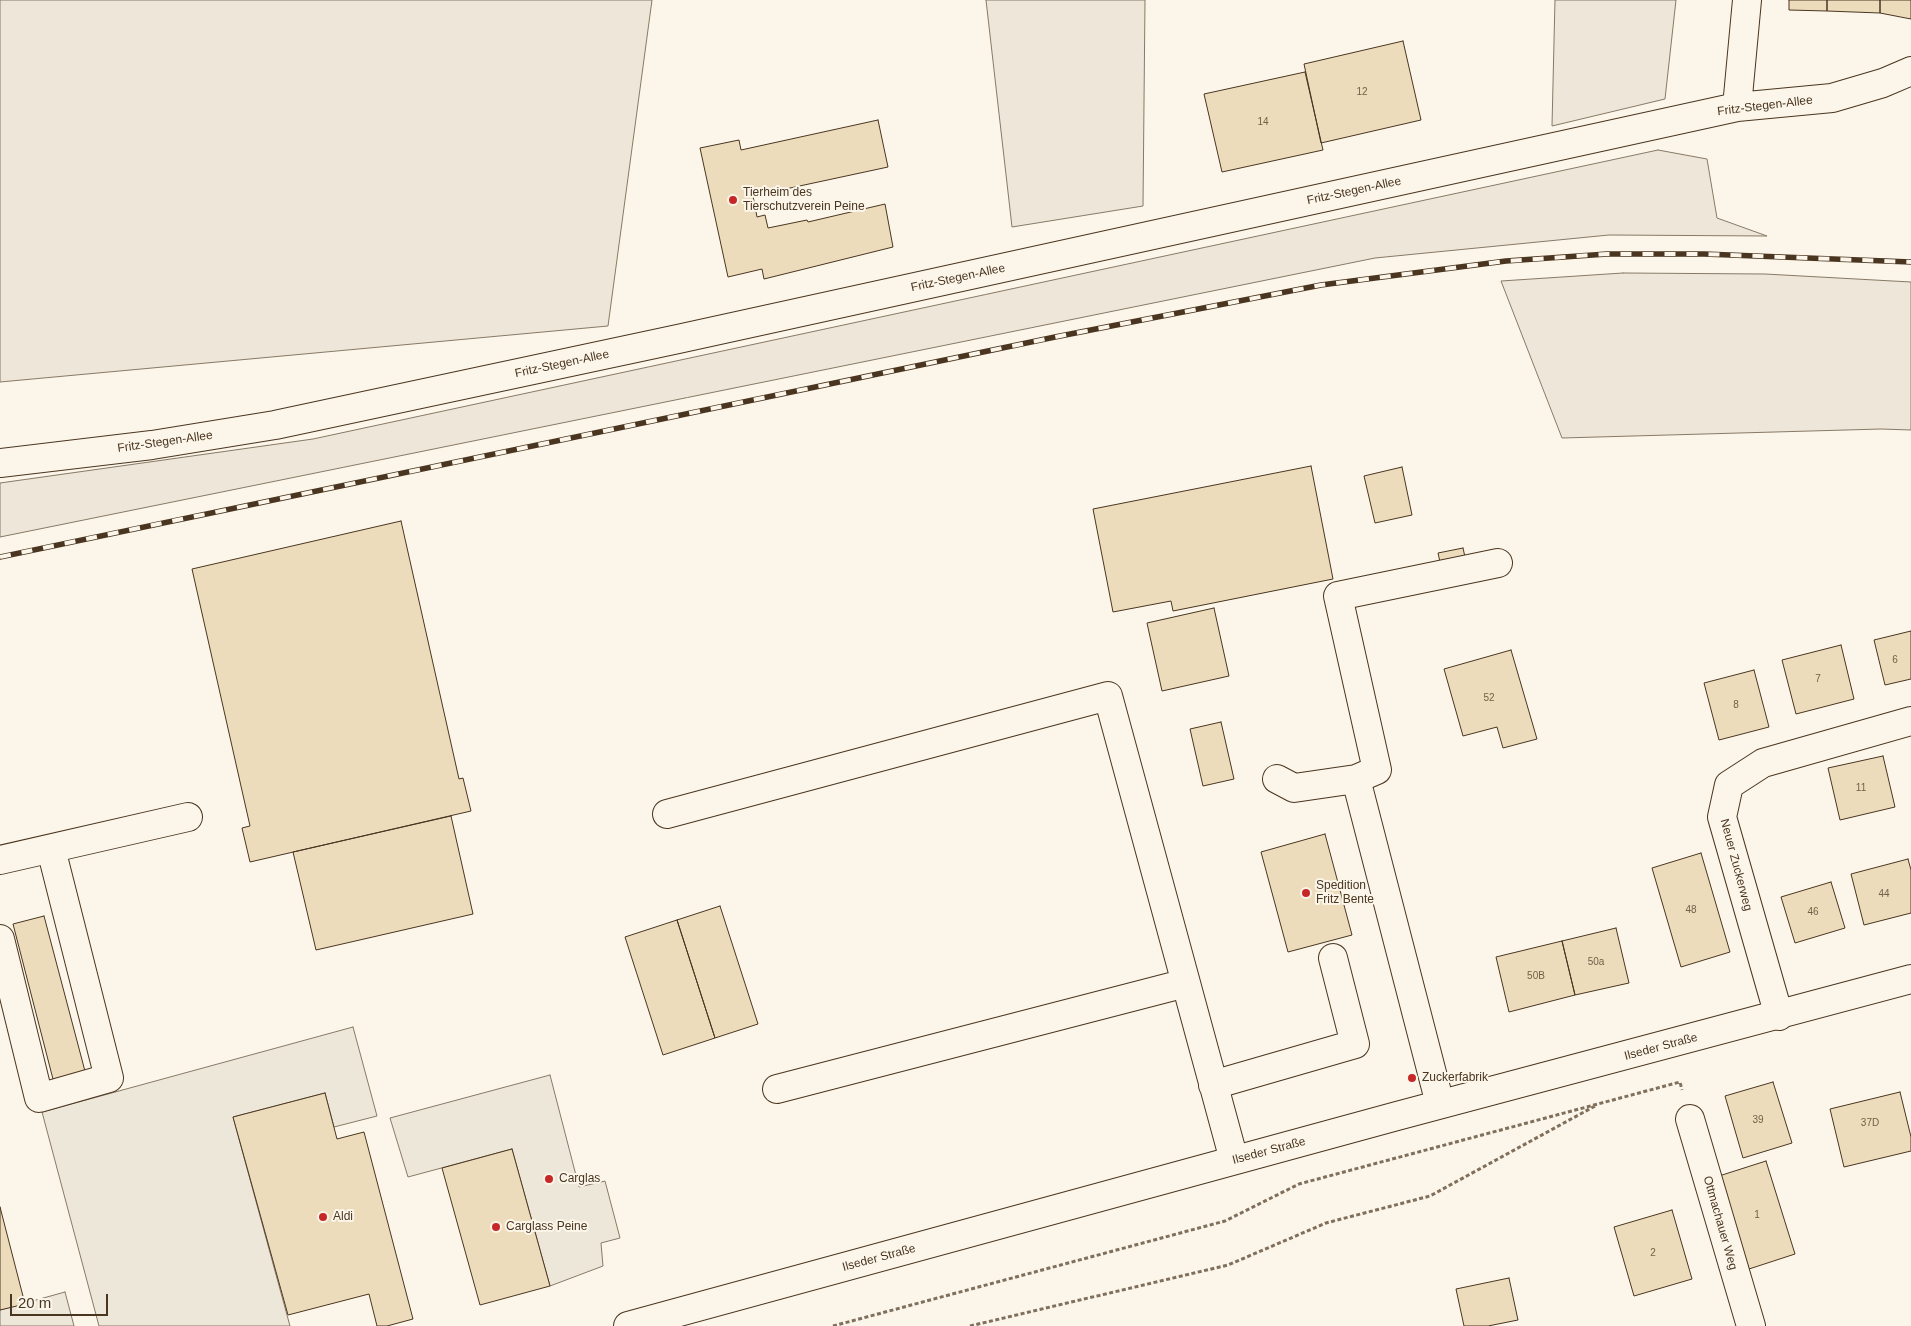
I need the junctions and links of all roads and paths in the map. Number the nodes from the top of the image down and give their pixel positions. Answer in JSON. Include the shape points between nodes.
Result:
{"nodes":[{"id":1,"x":1747,"y":0,"type":"edge"},
{"id":2,"x":1911,"y":71,"type":"edge"},
{"id":3,"x":1737,"y":107,"type":"junction"},
{"id":4,"x":0,"y":463,"type":"edge"},
{"id":5,"x":1498,"y":563,"type":"dead end"},
{"id":6,"x":1911,"y":721,"type":"edge"},
{"id":7,"x":1277,"y":779,"type":"dead end"},
{"id":8,"x":1356,"y":779,"type":"junction"},
{"id":9,"x":667,"y":814,"type":"dead end"},
{"id":10,"x":188,"y":817,"type":"dead end"},
{"id":11,"x":50,"y":849,"type":"junction"},
{"id":12,"x":0,"y":860,"type":"edge"},
{"id":13,"x":0,"y":939,"type":"edge"},
{"id":14,"x":1333,"y":958,"type":"dead end"},
{"id":15,"x":1911,"y":979,"type":"edge"},
{"id":16,"x":1186,"y":983,"type":"junction"},
{"id":17,"x":1779,"y":1016,"type":"junction"},
{"id":18,"x":1680,"y":1082,"type":"dead end"},
{"id":19,"x":1213,"y":1085,"type":"junction"},
{"id":20,"x":778,"y":1089,"type":"dead end"},
{"id":21,"x":1600,"y":1103,"type":"junction"},
{"id":22,"x":1440,"y":1104,"type":"junction"},
{"id":23,"x":1690,"y":1119,"type":"dead end"},
{"id":24,"x":1234,"y":1160,"type":"junction"},
{"id":25,"x":628,"y":1326,"type":"edge"},
{"id":26,"x":833,"y":1326,"type":"edge"},
{"id":27,"x":970,"y":1326,"type":"edge"},
{"id":28,"x":1751,"y":1326,"type":"edge"}],
"edges":[{"from":1,"to":3,"type":"street"},
{"from":2,"to":3,"type":"street","name":"Fritz-Stegen-Allee","via":[[1832,98]]},
{"from":3,"to":4,"type":"street","name":"Fritz-Stegen-Allee","via":[[275,425],[152,445]]},
{"from":5,"to":8,"type":"street","via":[[1338,596],[1377,770]]},
{"from":6,"to":17,"type":"street","name":"Neuer Zuckerweg","via":[[1763,763],[1729,785],[1722,817]]},
{"from":7,"to":8,"type":"street","via":[[1294,788]]},
{"from":8,"to":22,"type":"street"},
{"from":9,"to":16,"type":"street","via":[[1108,696]]},
{"from":10,"to":11,"type":"street"},
{"from":11,"to":12,"type":"street"},
{"from":11,"to":13,"type":"street","via":[[108,1078],[39,1098]]},
{"from":14,"to":19,"type":"street","via":[[1355,1044]]},
{"from":15,"to":17,"type":"street","name":"Ilseder Straße"},
{"from":16,"to":19,"type":"street"},
{"from":16,"to":20,"type":"street"},
{"from":17,"to":22,"type":"street","name":"Ilseder Straße"},
{"from":18,"to":21,"type":"path"},
{"from":19,"to":24,"type":"street"},
{"from":21,"to":26,"type":"path","via":[[1299,1184],[1225,1221]]},
{"from":21,"to":27,"type":"path","via":[[1430,1196],[1326,1223],[1228,1265]]},
{"from":22,"to":24,"type":"street","name":"Ilseder Straße"},
{"from":23,"to":28,"type":"street","name":"Ottmachauer Weg"},
{"from":24,"to":25,"type":"street","name":"Ilseder Straße"}]}
